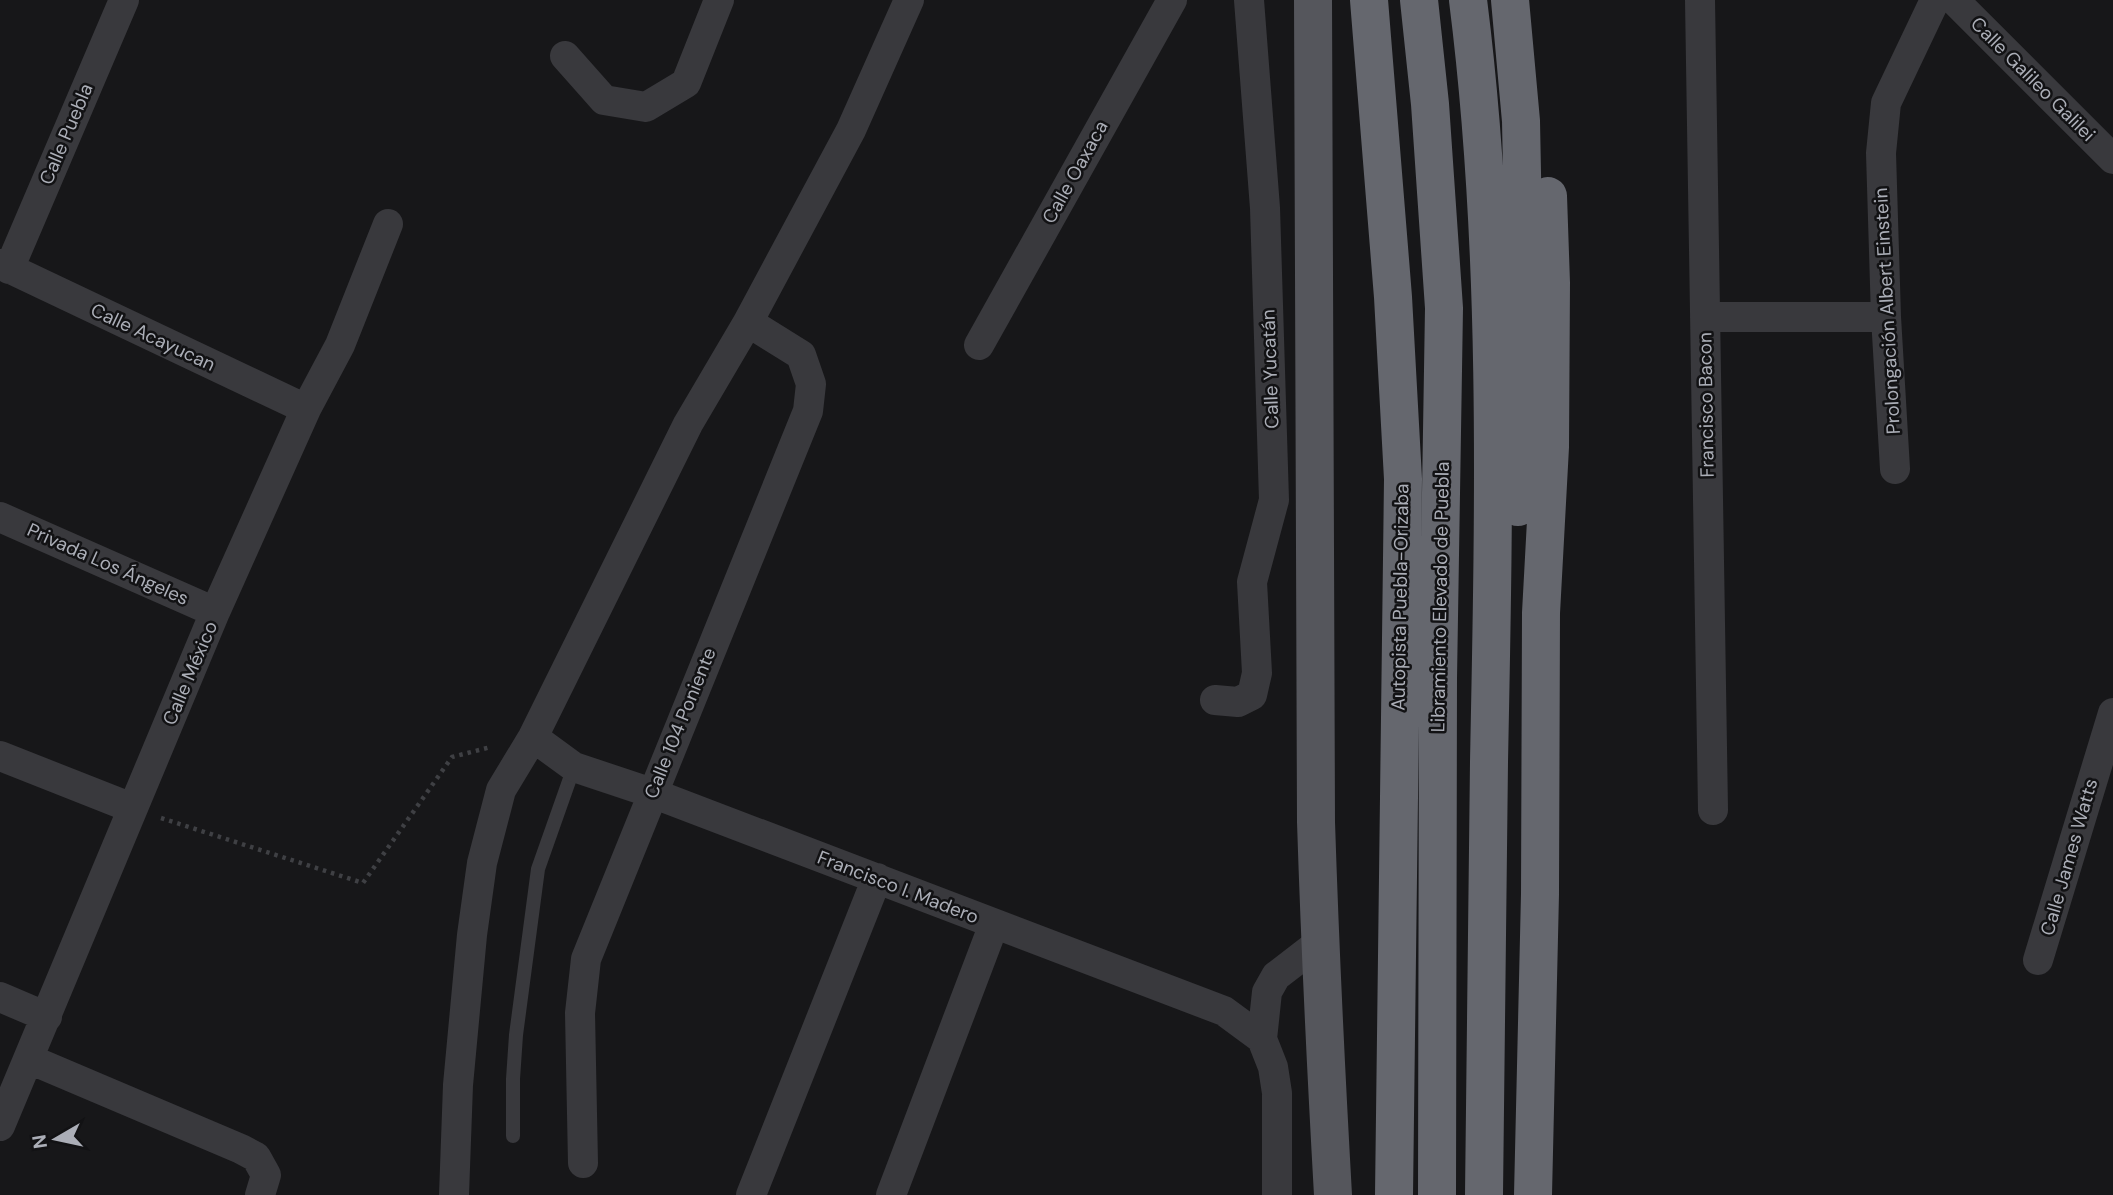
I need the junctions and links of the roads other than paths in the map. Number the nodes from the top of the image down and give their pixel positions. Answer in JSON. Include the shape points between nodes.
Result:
{"nodes":[{"id":1,"x":124,"y":0,"type":"edge"},
{"id":2,"x":719,"y":0,"type":"edge"},
{"id":3,"x":909,"y":0,"type":"edge"},
{"id":4,"x":1171,"y":0,"type":"edge"},
{"id":5,"x":1250,"y":0,"type":"edge"},
{"id":6,"x":1313,"y":0,"type":"edge"},
{"id":7,"x":1369,"y":0,"type":"edge"},
{"id":8,"x":1419,"y":0,"type":"edge"},
{"id":9,"x":1468,"y":0,"type":"edge"},
{"id":10,"x":1510,"y":0,"type":"edge"},
{"id":11,"x":1537,"y":0,"type":"edge"},
{"id":12,"x":1700,"y":0,"type":"edge"},
{"id":13,"x":1934,"y":0,"type":"edge"},
{"id":14,"x":1954,"y":0,"type":"edge"},
{"id":15,"x":565,"y":56,"type":"dead end"},
{"id":16,"x":2113,"y":159,"type":"edge"},
{"id":17,"x":388,"y":224,"type":"dead end"},
{"id":18,"x":5,"y":266,"type":"edge"},
{"id":19,"x":1705,"y":317,"type":"junction"},
{"id":20,"x":1886,"y":317,"type":"junction"},
{"id":21,"x":748,"y":322,"type":"junction"},
{"id":22,"x":979,"y":345,"type":"dead end"},
{"id":23,"x":306,"y":409,"type":"junction"},
{"id":24,"x":1895,"y":468,"type":"dead end"},
{"id":25,"x":0,"y":517,"type":"edge"},
{"id":26,"x":215,"y":612,"type":"junction"},
{"id":27,"x":1215,"y":700,"type":"dead end"},
{"id":28,"x":2113,"y":713,"type":"edge"},
{"id":29,"x":533,"y":737,"type":"junction"},
{"id":30,"x":0,"y":756,"type":"edge"},
{"id":31,"x":574,"y":767,"type":"junction"},
{"id":32,"x":652,"y":793,"type":"junction"},
{"id":33,"x":132,"y":808,"type":"junction"},
{"id":34,"x":1713,"y":810,"type":"dead end"},
{"id":35,"x":877,"y":878,"type":"junction"},
{"id":36,"x":994,"y":924,"type":"junction"},
{"id":37,"x":1320,"y":943,"type":"junction"},
{"id":38,"x":2039,"y":960,"type":"dead end"},
{"id":39,"x":0,"y":997,"type":"edge"},
{"id":40,"x":47,"y":1017,"type":"junction"},
{"id":41,"x":1262,"y":1039,"type":"junction"},
{"id":42,"x":29,"y":1059,"type":"junction"},
{"id":43,"x":0,"y":1126,"type":"edge"},
{"id":44,"x":513,"y":1136,"type":"dead end"},
{"id":45,"x":583,"y":1163,"type":"dead end"},
{"id":46,"x":260,"y":1195,"type":"edge"},
{"id":47,"x":454,"y":1195,"type":"edge"},
{"id":48,"x":751,"y":1195,"type":"edge"},
{"id":49,"x":891,"y":1195,"type":"edge"},
{"id":50,"x":1278,"y":1195,"type":"edge"},
{"id":51,"x":1333,"y":1195,"type":"edge"},
{"id":52,"x":1394,"y":1195,"type":"edge"},
{"id":53,"x":1437,"y":1195,"type":"edge"},
{"id":54,"x":1484,"y":1195,"type":"edge"},
{"id":55,"x":1505,"y":1195,"type":"edge"},
{"id":56,"x":1533,"y":1195,"type":"edge"}],
"edges":[{"from":1,"to":18,"type":"street","name":"Calle Puebla"},
{"from":2,"to":15,"type":"street","via":[[686,83],[646,107],[604,100]]},
{"from":3,"to":21,"type":"street","via":[[851,130]]},
{"from":4,"to":22,"type":"street","name":"Calle Oaxaca"},
{"from":5,"to":27,"type":"street","name":"Calle Yucatán","via":[[1265,208],[1274,500],[1252,582],[1257,664],[1252,695],[1238,702]]},
{"from":6,"to":37,"type":"main road"},
{"from":7,"to":52,"type":"highway","name":"Autopista Puebla-Orizaba","via":[[1403,479]]},
{"from":8,"to":53,"type":"highway","name":"Libramiento Elevado de Puebla","via":[[1444,308]]},
{"from":9,"to":54,"type":"highway","via":[[1480,97],[1493,509]]},
{"from":10,"to":55,"type":"highway","via":[[1521,121],[1523,224]]},
{"from":11,"to":56,"type":"highway","via":[[1551,296],[1550,447],[1541,613]]},
{"from":12,"to":19,"type":"street","name":"Francisco Bacon"},
{"from":13,"to":20,"type":"street","name":"Prolongación Albert Einstein","via":[[1886,103],[1881,153]]},
{"from":14,"to":16,"type":"street","name":"Calle Galileo Galilei"},
{"from":17,"to":23,"type":"street","name":"Calle México","via":[[340,345]]},
{"from":18,"to":23,"type":"street","name":"Calle Acayucan"},
{"from":19,"to":20,"type":"street"},
{"from":19,"to":34,"type":"street","name":"Francisco Bacon"},
{"from":20,"to":24,"type":"street","name":"Prolongación Albert Einstein"},
{"from":21,"to":29,"type":"street","via":[[688,424]]},
{"from":21,"to":32,"type":"street","name":"Calle 104 Poniente","via":[[801,355],[811,384],[808,411]]},
{"from":23,"to":26,"type":"street","name":"Calle México"},
{"from":25,"to":26,"type":"street","name":"Privada Los Ángeles"},
{"from":26,"to":33,"type":"street","name":"Calle México"},
{"from":28,"to":38,"type":"street","name":"Calle James Watts"},
{"from":29,"to":31,"type":"street","name":"Francisco I. Madero"},
{"from":29,"to":47,"type":"street","via":[[501,790],[482,863],[458,1085]]},
{"from":30,"to":33,"type":"street"},
{"from":31,"to":32,"type":"street","name":"Francisco I. Madero"},
{"from":31,"to":44,"type":"lane","via":[[538,869],[516,1035]]},
{"from":32,"to":35,"type":"street","name":"Francisco I. Madero"},
{"from":32,"to":45,"type":"street","name":"Calle 104 Poniente","via":[[586,959],[580,1013]]},
{"from":33,"to":40,"type":"street","name":"Calle México"},
{"from":35,"to":36,"type":"street","name":"Francisco I. Madero"},
{"from":35,"to":48,"type":"street"},
{"from":36,"to":41,"type":"street","name":"Francisco I. Madero","via":[[1224,1011]]},
{"from":36,"to":49,"type":"street"},
{"from":37,"to":41,"type":"street","via":[[1276,976],[1267,992]]},
{"from":37,"to":51,"type":"main road"},
{"from":39,"to":40,"type":"street"},
{"from":40,"to":42,"type":"street","name":"Calle México"},
{"from":41,"to":50,"type":"street","via":[[1277,1093]]},
{"from":42,"to":43,"type":"street","name":"Calle México"},
{"from":42,"to":46,"type":"street","via":[[256,1157],[266,1175]]}]}
